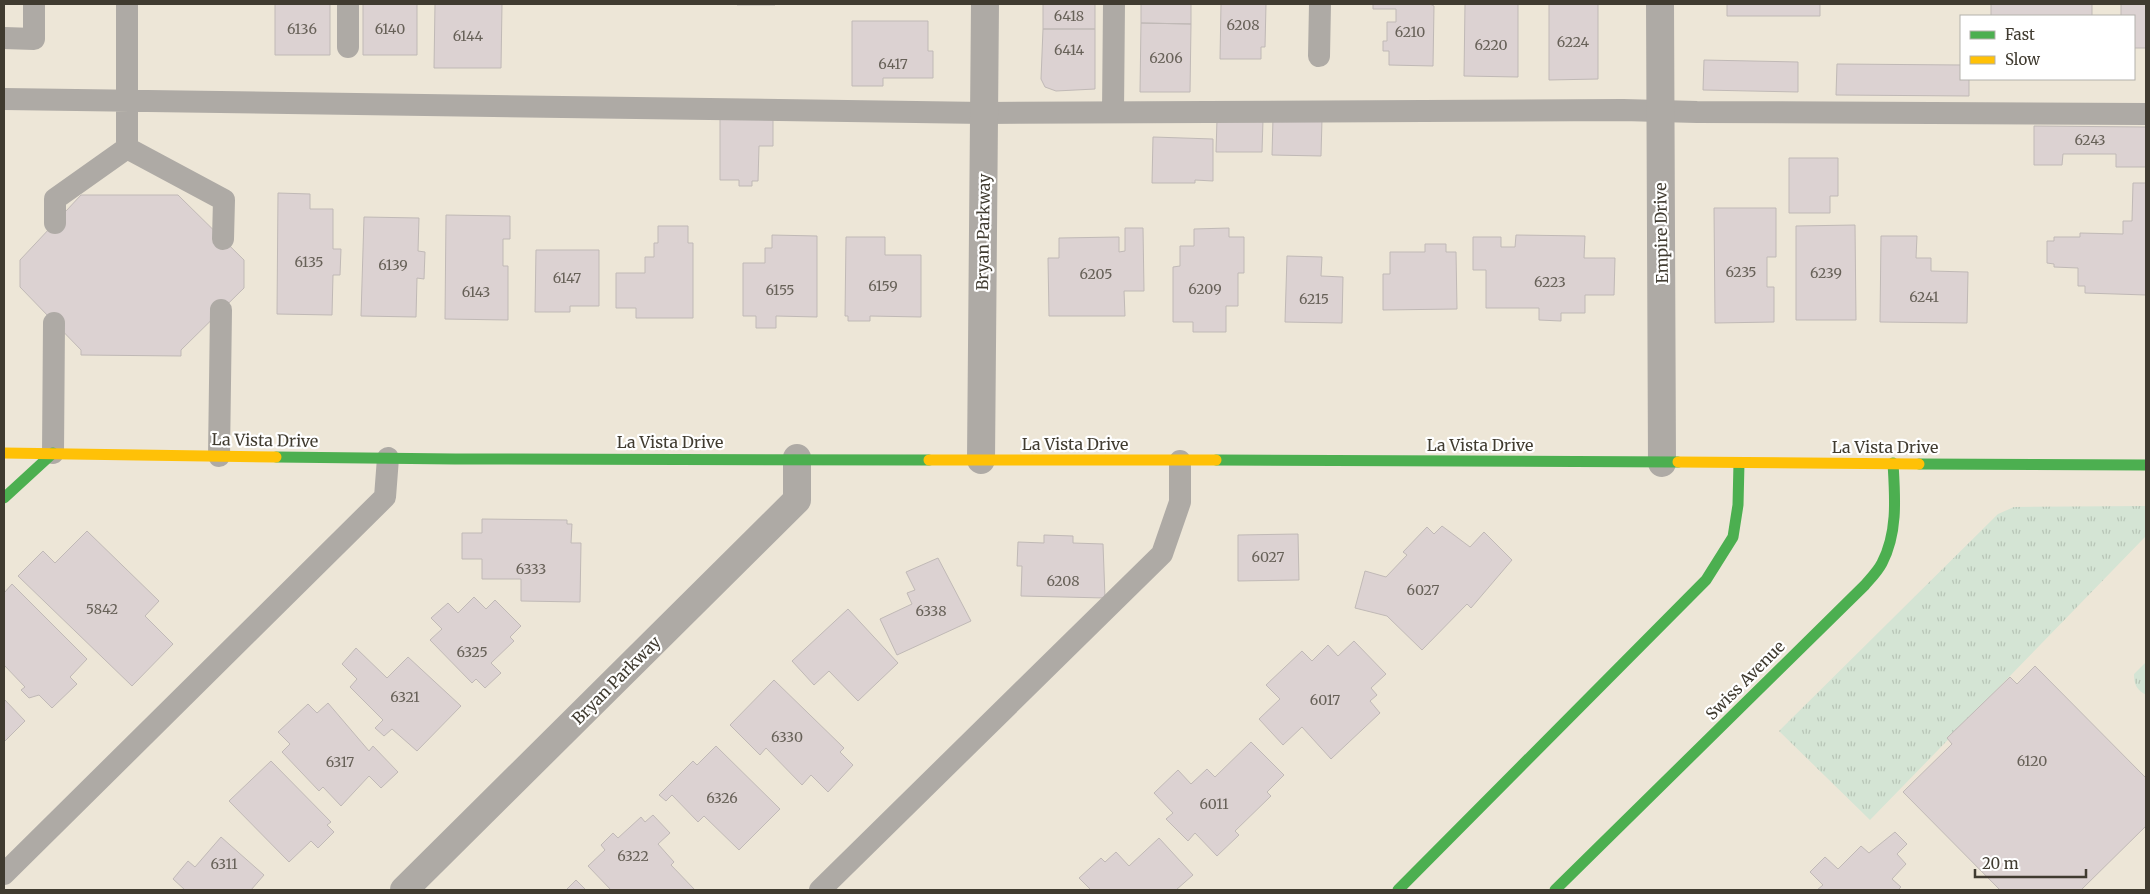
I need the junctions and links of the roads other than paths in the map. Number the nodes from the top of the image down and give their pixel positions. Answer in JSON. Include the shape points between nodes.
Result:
{"nodes":[{"id":1,"x":34,"y":4,"type":"edge"},
{"id":2,"x":127,"y":4,"type":"edge"},
{"id":3,"x":348,"y":4,"type":"edge"},
{"id":4,"x":986,"y":4,"type":"edge"},
{"id":5,"x":1114,"y":4,"type":"edge"},
{"id":6,"x":1320,"y":4,"type":"edge"},
{"id":7,"x":1660,"y":4,"type":"edge"},
{"id":8,"x":4,"y":38,"type":"edge"},
{"id":9,"x":348,"y":47,"type":"dead end"},
{"id":10,"x":1319,"y":56,"type":"dead end"},
{"id":11,"x":4,"y":99,"type":"edge"},
{"id":12,"x":126,"y":102,"type":"junction"},
{"id":13,"x":1659,"y":111,"type":"junction"},
{"id":14,"x":1113,"y":112,"type":"junction"},
{"id":15,"x":984,"y":113,"type":"junction"},
{"id":16,"x":2146,"y":114,"type":"edge"},
{"id":17,"x":127,"y":148,"type":"junction"},
{"id":18,"x":55,"y":223,"type":"dead end"},
{"id":19,"x":223,"y":239,"type":"dead end"},
{"id":20,"x":221,"y":310,"type":"dead end"},
{"id":21,"x":54,"y":323,"type":"dead end"},
{"id":22,"x":4,"y":453,"type":"edge"},
{"id":23,"x":53,"y":453,"type":"junction"},
{"id":24,"x":218,"y":456,"type":"junction"},
{"id":25,"x":388,"y":458,"type":"junction"},
{"id":26,"x":797,"y":458,"type":"junction"},
{"id":27,"x":981,"y":460,"type":"junction"},
{"id":28,"x":1180,"y":461,"type":"junction"},
{"id":29,"x":1662,"y":463,"type":"junction"},
{"id":30,"x":1739,"y":463,"type":"junction"},
{"id":31,"x":1893,"y":463,"type":"junction"},
{"id":32,"x":2146,"y":465,"type":"edge"},
{"id":33,"x":4,"y":498,"type":"edge"},
{"id":34,"x":4,"y":874,"type":"edge"},
{"id":35,"x":404,"y":890,"type":"edge"},
{"id":36,"x":820,"y":890,"type":"edge"},
{"id":37,"x":1398,"y":890,"type":"edge"},
{"id":38,"x":1554,"y":890,"type":"edge"}],
"edges":[{"from":1,"to":8,"type":"lane","via":[[34,39]]},
{"from":2,"to":12,"type":"lane"},
{"from":3,"to":9,"type":"lane"},
{"from":4,"to":15,"type":"street","name":"Bryan Parkway"},
{"from":5,"to":14,"type":"lane"},
{"from":6,"to":10,"type":"lane"},
{"from":7,"to":13,"type":"street","name":"Empire Drive"},
{"from":11,"to":12,"type":"lane"},
{"from":12,"to":15,"type":"lane"},
{"from":12,"to":17,"type":"lane"},
{"from":13,"to":14,"type":"lane"},
{"from":13,"to":16,"type":"lane"},
{"from":13,"to":29,"type":"street","name":"Empire Drive"},
{"from":14,"to":15,"type":"lane"},
{"from":15,"to":27,"type":"street","name":"Bryan Parkway"},
{"from":17,"to":18,"type":"lane","via":[[55,199]]},
{"from":17,"to":19,"type":"lane","via":[[224,200]]},
{"from":20,"to":24,"type":"lane"},
{"from":21,"to":23,"type":"lane"},
{"from":22,"to":23,"type":"street","name":"La Vista Drive"},
{"from":23,"to":24,"type":"street","name":"La Vista Drive"},
{"from":23,"to":33,"type":"street"},
{"from":24,"to":25,"type":"street","name":"La Vista Drive"},
{"from":25,"to":26,"type":"street","name":"La Vista Drive"},
{"from":25,"to":34,"type":"lane","via":[[385,497]]},
{"from":26,"to":27,"type":"street","name":"La Vista Drive"},
{"from":26,"to":35,"type":"street","name":"Bryan Parkway","via":[[797,500]]},
{"from":27,"to":28,"type":"street","name":"La Vista Drive"},
{"from":28,"to":29,"type":"street","name":"La Vista Drive"},
{"from":28,"to":36,"type":"lane","via":[[1180,502],[1162,554]]},
{"from":29,"to":30,"type":"street","name":"La Vista Drive"},
{"from":30,"to":31,"type":"street","name":"La Vista Drive"},
{"from":30,"to":37,"type":"street","via":[[1733,537],[1706,580]]},
{"from":31,"to":32,"type":"street","name":"La Vista Drive"},
{"from":31,"to":38,"type":"street","name":"Swiss Avenue","via":[[1893,537],[1882,564],[1865,585]]}]}
